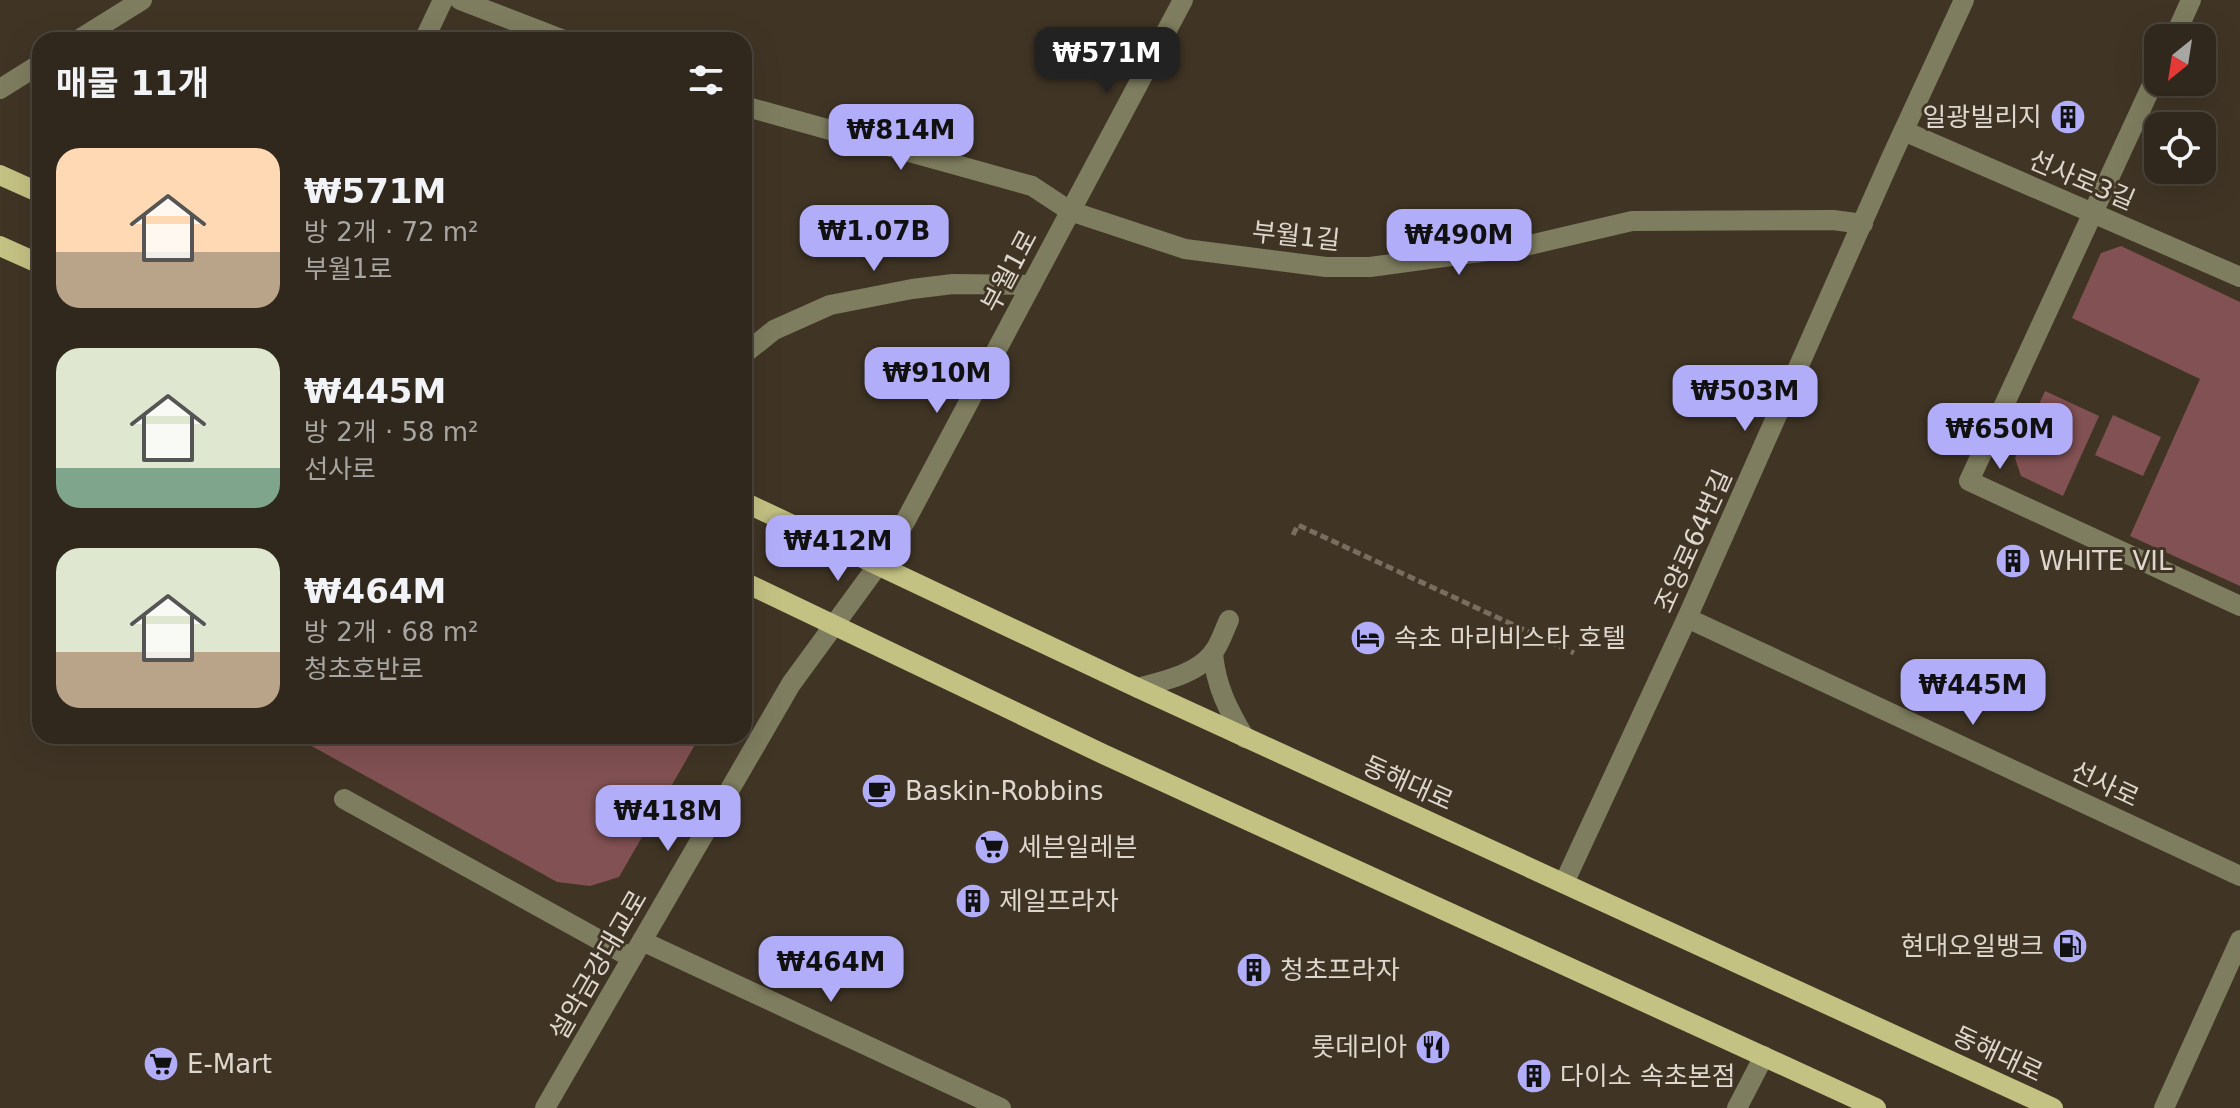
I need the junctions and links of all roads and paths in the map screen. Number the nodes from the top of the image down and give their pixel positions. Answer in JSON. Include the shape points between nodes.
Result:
{"nodes":[{"id":1,"x":142,"y":0,"type":"edge"},
{"id":2,"x":443,"y":0,"type":"edge"},
{"id":3,"x":460,"y":0,"type":"edge"},
{"id":4,"x":1183,"y":0,"type":"edge"},
{"id":5,"x":1964,"y":0,"type":"edge"},
{"id":6,"x":2191,"y":0,"type":"edge"},
{"id":7,"x":2180,"y":24,"type":"edge"},
{"id":8,"x":91,"y":32,"type":"edge"},
{"id":9,"x":428,"y":32,"type":"edge"},
{"id":10,"x":543,"y":32,"type":"edge"},
{"id":11,"x":32,"y":69,"type":"edge"},
{"id":12,"x":0,"y":89,"type":"edge"},
{"id":13,"x":2147,"y":96,"type":"edge"},
{"id":14,"x":752,"y":108,"type":"edge"},
{"id":15,"x":1904,"y":131,"type":"junction"},
{"id":16,"x":0,"y":175,"type":"edge"},
{"id":17,"x":32,"y":189,"type":"edge"},
{"id":18,"x":1070,"y":211,"type":"junction"},
{"id":19,"x":2093,"y":213,"type":"junction"},
{"id":20,"x":1863,"y":224,"type":"junction"},
{"id":21,"x":0,"y":246,"type":"edge"},
{"id":22,"x":32,"y":260,"type":"edge"},
{"id":23,"x":2240,"y":277,"type":"edge"},
{"id":24,"x":1031,"y":285,"type":"junction"},
{"id":25,"x":752,"y":348,"type":"edge"},
{"id":26,"x":752,"y":506,"type":"edge"},
{"id":27,"x":1293,"y":535,"type":"dead end"},
{"id":28,"x":878,"y":565,"type":"junction"},
{"id":29,"x":752,"y":586,"type":"edge"},
{"id":30,"x":2240,"y":606,"type":"edge"},
{"id":31,"x":1687,"y":618,"type":"junction"},
{"id":32,"x":1229,"y":620,"type":"dead end"},
{"id":33,"x":835,"y":627,"type":"junction"},
{"id":34,"x":1574,"y":653,"type":"dead end"},
{"id":35,"x":1213,"y":654,"type":"junction"},
{"id":36,"x":1138,"y":688,"type":"junction"},
{"id":37,"x":1245,"y":738,"type":"junction"},
{"id":38,"x":344,"y":799,"type":"dead end"},
{"id":39,"x":2240,"y":876,"type":"edge"},
{"id":40,"x":1564,"y":883,"type":"junction"},
{"id":41,"x":2240,"y":940,"type":"edge"},
{"id":42,"x":637,"y":949,"type":"junction"},
{"id":43,"x":1764,"y":1056,"type":"junction"},
{"id":44,"x":545,"y":1108,"type":"edge"},
{"id":45,"x":1001,"y":1108,"type":"edge"},
{"id":46,"x":1737,"y":1108,"type":"edge"},
{"id":47,"x":1876,"y":1108,"type":"edge"},
{"id":48,"x":2053,"y":1108,"type":"edge"},
{"id":49,"x":2164,"y":1108,"type":"edge"}],
"edges":[{"from":1,"to":8,"type":"street"},
{"from":2,"to":9,"type":"street"},
{"from":3,"to":10,"type":"street"},
{"from":4,"to":18,"type":"street","name":"부월1로"},
{"from":5,"to":15,"type":"street","name":"조양로64번길"},
{"from":6,"to":7,"type":"street"},
{"from":11,"to":12,"type":"street"},
{"from":13,"to":19,"type":"street"},
{"from":14,"to":18,"type":"street","name":"부월1길","via":[[1032,186]]},
{"from":15,"to":19,"type":"street","name":"선사로3길"},
{"from":15,"to":20,"type":"street","name":"조양로64번길"},
{"from":16,"to":17,"type":"main road"},
{"from":18,"to":20,"type":"street","name":"부월1길","via":[[1185,249],[1346,268],[1525,246],[1632,221]]},
{"from":18,"to":24,"type":"street","name":"부월1로"},
{"from":19,"to":23,"type":"street","name":"선사로3길"},
{"from":19,"to":30,"type":"street","via":[[1969,481]]},
{"from":20,"to":31,"type":"street","name":"조양로64번길"},
{"from":21,"to":22,"type":"main road"},
{"from":24,"to":25,"type":"street","via":[[953,284],[830,305],[774,330]]},
{"from":24,"to":28,"type":"street","name":"부월1로"},
{"from":26,"to":28,"type":"main road","name":"동해대로"},
{"from":27,"to":34,"type":"path","via":[[1298,525]]},
{"from":28,"to":33,"type":"street","name":"설악금강대교로"},
{"from":28,"to":36,"type":"main road","name":"동해대로"},
{"from":29,"to":33,"type":"main road"},
{"from":31,"to":39,"type":"street","name":"선사로"},
{"from":31,"to":40,"type":"street","name":"조양로64번길"},
{"from":32,"to":35,"type":"street"},
{"from":33,"to":42,"type":"street","name":"설악금강대교로","via":[[791,684]]},
{"from":33,"to":43,"type":"main road"},
{"from":35,"to":36,"type":"street","via":[[1181,675]]},
{"from":35,"to":37,"type":"street","via":[[1226,707]]},
{"from":36,"to":37,"type":"main road","name":"동해대로"},
{"from":37,"to":40,"type":"main road","name":"동해대로"},
{"from":38,"to":42,"type":"street"},
{"from":40,"to":48,"type":"main road","name":"동해대로"},
{"from":41,"to":49,"type":"street"},
{"from":42,"to":44,"type":"street","name":"설악금강대교로"},
{"from":42,"to":45,"type":"street"},
{"from":43,"to":46,"type":"street"},
{"from":43,"to":47,"type":"main road"}]}
